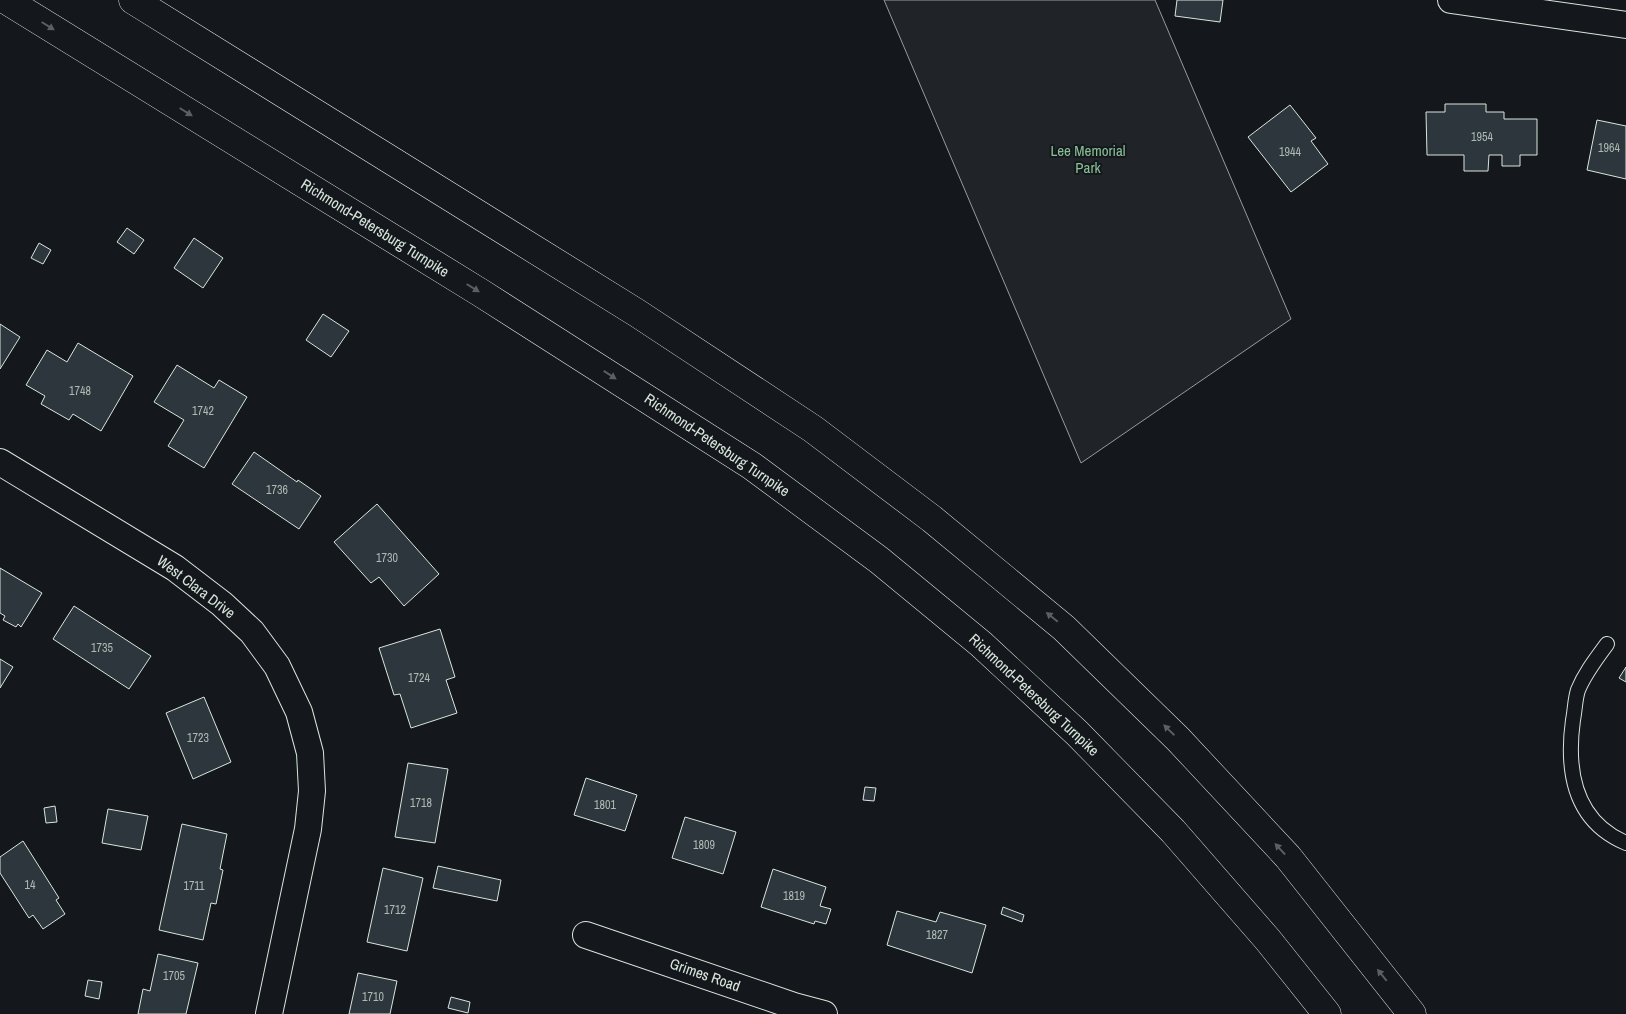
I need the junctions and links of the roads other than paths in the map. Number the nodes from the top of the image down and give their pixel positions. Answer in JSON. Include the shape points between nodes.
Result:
{"nodes":[{"id":1,"x":6,"y":0,"type":"edge"},
{"id":2,"x":133,"y":0,"type":"edge"},
{"id":3,"x":1451,"y":0,"type":"edge"},
{"id":4,"x":1626,"y":25,"type":"edge"},
{"id":5,"x":0,"y":462,"type":"edge"},
{"id":6,"x":1607,"y":644,"type":"dead end"},
{"id":7,"x":1626,"y":843,"type":"edge"},
{"id":8,"x":586,"y":935,"type":"dead end"},
{"id":9,"x":269,"y":1014,"type":"edge"},
{"id":10,"x":824,"y":1014,"type":"edge"},
{"id":11,"x":1327,"y":1014,"type":"edge"},
{"id":12,"x":1412,"y":1014,"type":"edge"}],
"edges":[{"from":1,"to":11,"type":"highway","name":"Richmond-Petersburg Turnpike","one_way":true,"via":[[481,293],[752,466],[879,560],[981,644],[1077,733],[1173,831],[1268,940]]},
{"from":12,"to":2,"type":"highway","one_way":true,"via":[[1288,857],[1178,740],[1064,628],[932,519],[813,429],[638,313]]},
{"from":3,"to":4,"type":"street"},
{"from":5,"to":9,"type":"street","name":"West Clara Drive","via":[[175,568],[252,632],[277,666],[295,704],[310,753],[311,800],[308,829]]},
{"from":6,"to":7,"type":"lane","via":[[1577,692],[1571,734],[1573,781],[1581,803],[1594,823],[1613,838]]},
{"from":8,"to":10,"type":"street","name":"Grimes Road"}]}
